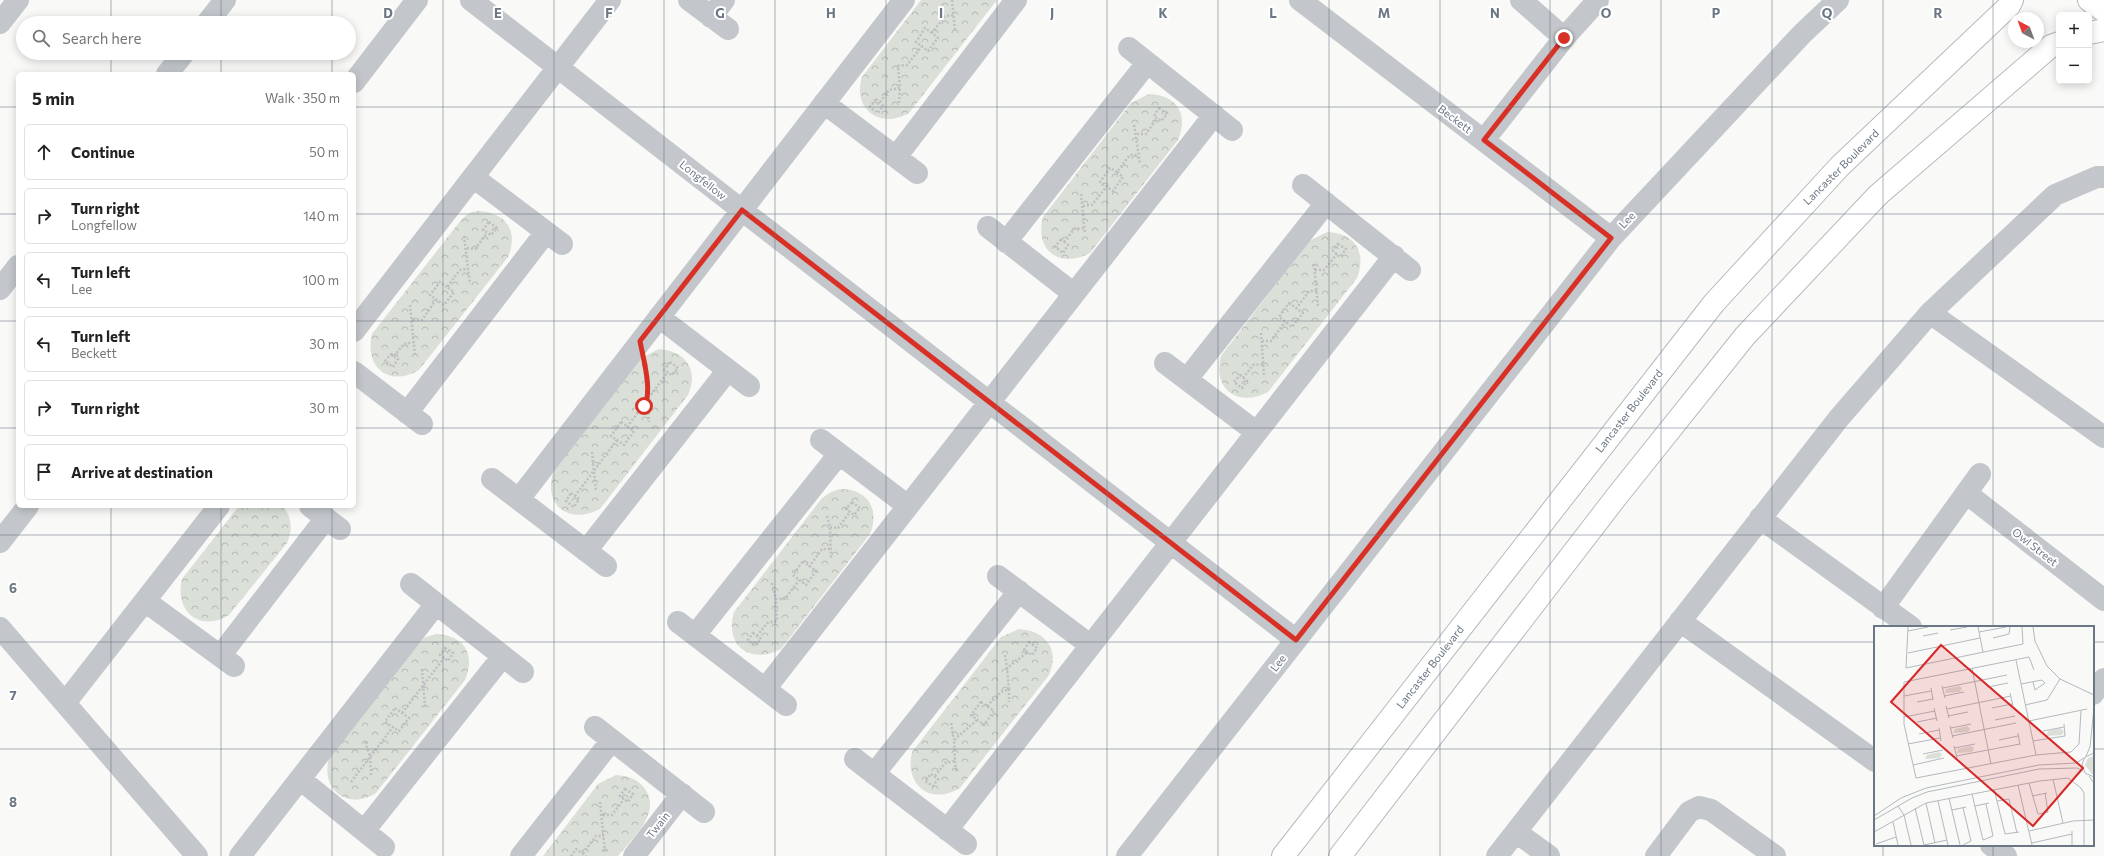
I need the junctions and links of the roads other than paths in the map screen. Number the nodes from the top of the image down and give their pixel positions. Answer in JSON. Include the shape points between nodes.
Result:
{"nodes":[{"id":1,"x":18,"y":0,"type":"edge"},
{"id":2,"x":225,"y":0,"type":"edge"},
{"id":3,"x":418,"y":0,"type":"edge"},
{"id":4,"x":471,"y":0,"type":"edge"},
{"id":5,"x":610,"y":0,"type":"edge"},
{"id":6,"x":689,"y":0,"type":"edge"},
{"id":7,"x":904,"y":0,"type":"edge"},
{"id":8,"x":1016,"y":0,"type":"edge"},
{"id":9,"x":1521,"y":0,"type":"edge"},
{"id":10,"x":1598,"y":0,"type":"edge"},
{"id":11,"x":1838,"y":0,"type":"edge"},
{"id":12,"x":2012,"y":0,"type":"edge"},
{"id":13,"x":2089,"y":0,"type":"edge"},
{"id":14,"x":1302,"y":1,"type":"edge"},
{"id":15,"x":717,"y":8,"type":"edge"},
{"id":16,"x":2104,"y":11,"type":"edge"},
{"id":17,"x":212,"y":16,"type":"edge"},
{"id":18,"x":0,"y":24,"type":"edge"},
{"id":19,"x":728,"y":30,"type":"dead end"},
{"id":20,"x":2104,"y":30,"type":"edge"},
{"id":21,"x":2092,"y":32,"type":"edge"},
{"id":22,"x":1564,"y":38,"type":"junction"},
{"id":23,"x":2056,"y":44,"type":"edge"},
{"id":24,"x":1129,"y":48,"type":"dead end"},
{"id":25,"x":178,"y":60,"type":"edge"},
{"id":26,"x":1147,"y":63,"type":"junction"},
{"id":27,"x":558,"y":68,"type":"junction"},
{"id":28,"x":169,"y":72,"type":"edge"},
{"id":29,"x":356,"y":79,"type":"edge"},
{"id":30,"x":824,"y":103,"type":"junction"},
{"id":31,"x":1214,"y":115,"type":"junction"},
{"id":32,"x":1232,"y":130,"type":"dead end"},
{"id":33,"x":1484,"y":140,"type":"junction"},
{"id":34,"x":896,"y":157,"type":"junction"},
{"id":35,"x":917,"y":173,"type":"dead end"},
{"id":36,"x":473,"y":177,"type":"junction"},
{"id":37,"x":2104,"y":178,"type":"edge"},
{"id":38,"x":1303,"y":185,"type":"dead end"},
{"id":39,"x":1326,"y":203,"type":"junction"},
{"id":40,"x":742,"y":210,"type":"junction"},
{"id":41,"x":988,"y":227,"type":"dead end"},
{"id":42,"x":1611,"y":238,"type":"junction"},
{"id":43,"x":1006,"y":242,"type":"junction"},
{"id":44,"x":16,"y":269,"type":"edge"},
{"id":45,"x":0,"y":289,"type":"edge"},
{"id":46,"x":1074,"y":294,"type":"junction"},
{"id":47,"x":1930,"y":313,"type":"junction"},
{"id":48,"x":659,"y":317,"type":"junction"},
{"id":49,"x":356,"y":328,"type":"edge"},
{"id":50,"x":1164,"y":363,"type":"dead end"},
{"id":51,"x":728,"y":370,"type":"junction"},
{"id":52,"x":356,"y":373,"type":"edge"},
{"id":53,"x":1187,"y":379,"type":"junction"},
{"id":54,"x":749,"y":386,"type":"dead end"},
{"id":55,"x":990,"y":402,"type":"junction"},
{"id":56,"x":1256,"y":432,"type":"junction"},
{"id":57,"x":2104,"y":437,"type":"edge"},
{"id":58,"x":821,"y":440,"type":"dead end"},
{"id":59,"x":839,"y":454,"type":"junction"},
{"id":60,"x":1980,"y":474,"type":"dead end"},
{"id":61,"x":492,"y":479,"type":"dead end"},
{"id":62,"x":1966,"y":493,"type":"junction"},
{"id":63,"x":519,"y":499,"type":"junction"},
{"id":64,"x":908,"y":506,"type":"junction"},
{"id":65,"x":26,"y":508,"type":"edge"},
{"id":66,"x":217,"y":508,"type":"edge"},
{"id":67,"x":325,"y":518,"type":"edge"},
{"id":68,"x":1760,"y":518,"type":"junction"},
{"id":69,"x":0,"y":542,"type":"edge"},
{"id":70,"x":1171,"y":542,"type":"junction"},
{"id":71,"x":586,"y":552,"type":"junction"},
{"id":72,"x":606,"y":566,"type":"dead end"},
{"id":73,"x":998,"y":576,"type":"dead end"},
{"id":74,"x":411,"y":584,"type":"dead end"},
{"id":75,"x":1019,"y":591,"type":"junction"},
{"id":76,"x":2104,"y":600,"type":"edge"},
{"id":77,"x":145,"y":601,"type":"junction"},
{"id":78,"x":436,"y":604,"type":"junction"},
{"id":79,"x":1883,"y":608,"type":"junction"},
{"id":80,"x":1680,"y":621,"type":"junction"},
{"id":81,"x":1910,"y":626,"type":"edge"},
{"id":82,"x":0,"y":628,"type":"edge"},
{"id":83,"x":1296,"y":640,"type":"junction"},
{"id":84,"x":1090,"y":645,"type":"junction"},
{"id":85,"x":503,"y":656,"type":"junction"},
{"id":86,"x":523,"y":672,"type":"dead end"},
{"id":87,"x":2104,"y":679,"type":"edge"},
{"id":88,"x":765,"y":689,"type":"junction"},
{"id":89,"x":2094,"y":693,"type":"edge"},
{"id":90,"x":65,"y":703,"type":"junction"},
{"id":91,"x":786,"y":706,"type":"dead end"},
{"id":92,"x":855,"y":759,"type":"dead end"},
{"id":93,"x":1874,"y":760,"type":"edge"},
{"id":94,"x":874,"y":774,"type":"junction"},
{"id":95,"x":300,"y":779,"type":"junction"},
{"id":96,"x":682,"y":794,"type":"junction"},
{"id":97,"x":704,"y":812,"type":"dead end"},
{"id":98,"x":947,"y":830,"type":"junction"},
{"id":99,"x":364,"y":831,"type":"junction"},
{"id":100,"x":1516,"y":832,"type":"junction"},
{"id":101,"x":966,"y":844,"type":"dead end"},
{"id":102,"x":1992,"y":846,"type":"edge"},
{"id":103,"x":384,"y":847,"type":"dead end"},
{"id":104,"x":197,"y":856,"type":"edge"},
{"id":105,"x":240,"y":856,"type":"edge"},
{"id":106,"x":521,"y":856,"type":"edge"},
{"id":107,"x":634,"y":856,"type":"edge"},
{"id":108,"x":1127,"y":856,"type":"edge"},
{"id":109,"x":1283,"y":856,"type":"edge"},
{"id":110,"x":1340,"y":856,"type":"edge"},
{"id":111,"x":1497,"y":856,"type":"edge"},
{"id":112,"x":1549,"y":856,"type":"edge"},
{"id":113,"x":1656,"y":856,"type":"edge"},
{"id":114,"x":1775,"y":856,"type":"edge"},
{"id":115,"x":2006,"y":856,"type":"edge"}],
"edges":[{"from":1,"to":18,"type":"street"},
{"from":2,"to":17,"type":"street"},
{"from":3,"to":29,"type":"street"},
{"from":4,"to":27,"type":"street","name":"Longfellow"},
{"from":5,"to":27,"type":"street"},
{"from":6,"to":15,"type":"street"},
{"from":7,"to":30,"type":"street"},
{"from":8,"to":34,"type":"street"},
{"from":9,"to":22,"type":"street"},
{"from":10,"to":22,"type":"street"},
{"from":11,"to":42,"type":"street","name":"Lee","via":[[1802,34]]},
{"from":12,"to":109,"type":"main road","name":"Lancaster Boulevard","via":[[2009,6],[1840,166],[1714,303]]},
{"from":13,"to":16,"type":"main road"},
{"from":14,"to":33,"type":"street","name":"Beckett"},
{"from":15,"to":19,"type":"street"},
{"from":20,"to":21,"type":"main road"},
{"from":22,"to":33,"type":"street"},
{"from":23,"to":110,"type":"main road","via":[[2050,46],[1878,195],[1745,336],[1617,496]]},
{"from":24,"to":26,"type":"street"},
{"from":25,"to":28,"type":"street"},
{"from":26,"to":31,"type":"street"},
{"from":26,"to":43,"type":"street"},
{"from":27,"to":36,"type":"street"},
{"from":27,"to":40,"type":"street","name":"Longfellow"},
{"from":30,"to":34,"type":"street"},
{"from":30,"to":40,"type":"street"},
{"from":31,"to":32,"type":"street"},
{"from":31,"to":46,"type":"street"},
{"from":33,"to":42,"type":"street","name":"Beckett"},
{"from":34,"to":35,"type":"street"},
{"from":36,"to":49,"type":"street"},
{"from":36,"to":52,"type":"street","via":[[554,238],[474,325],[415,411]]},
{"from":37,"to":47,"type":"street","via":[[2097,177],[2055,195]]},
{"from":38,"to":39,"type":"street"},
{"from":39,"to":53,"type":"street"},
{"from":39,"to":56,"type":"street","via":[[1402,263],[1326,342]]},
{"from":40,"to":48,"type":"street"},
{"from":40,"to":55,"type":"street","name":"Longfellow"},
{"from":41,"to":43,"type":"street"},
{"from":42,"to":83,"type":"street","name":"Lee"},
{"from":43,"to":46,"type":"street"},
{"from":44,"to":45,"type":"street"},
{"from":46,"to":55,"type":"street"},
{"from":47,"to":57,"type":"street"},
{"from":47,"to":68,"type":"street","via":[[1839,418]]},
{"from":48,"to":51,"type":"street"},
{"from":48,"to":63,"type":"street"},
{"from":50,"to":53,"type":"street"},
{"from":51,"to":54,"type":"street"},
{"from":51,"to":71,"type":"street"},
{"from":53,"to":56,"type":"street"},
{"from":55,"to":64,"type":"street"},
{"from":55,"to":70,"type":"street","name":"Longfellow"},
{"from":56,"to":70,"type":"street"},
{"from":58,"to":59,"type":"street"},
{"from":59,"to":64,"type":"street"},
{"from":59,"to":88,"type":"street","via":[[686,629]]},
{"from":60,"to":62,"type":"street"},
{"from":61,"to":63,"type":"street"},
{"from":62,"to":76,"type":"street","name":"Owl Street"},
{"from":62,"to":79,"type":"street"},
{"from":63,"to":71,"type":"street"},
{"from":64,"to":88,"type":"street"},
{"from":65,"to":69,"type":"street"},
{"from":66,"to":77,"type":"street"},
{"from":67,"to":77,"type":"street","via":[[227,661]]},
{"from":68,"to":79,"type":"street"},
{"from":68,"to":80,"type":"street"},
{"from":70,"to":83,"type":"street","name":"Longfellow"},
{"from":70,"to":84,"type":"street"},
{"from":71,"to":72,"type":"street"},
{"from":73,"to":75,"type":"street"},
{"from":74,"to":78,"type":"street"},
{"from":75,"to":84,"type":"street"},
{"from":75,"to":94,"type":"street"},
{"from":77,"to":90,"type":"street"},
{"from":78,"to":85,"type":"street"},
{"from":78,"to":95,"type":"street"},
{"from":79,"to":81,"type":"street"},
{"from":80,"to":93,"type":"street"},
{"from":80,"to":100,"type":"street"},
{"from":82,"to":90,"type":"street"},
{"from":83,"to":108,"type":"street","name":"Lee"},
{"from":84,"to":98,"type":"street"},
{"from":85,"to":86,"type":"street"},
{"from":85,"to":99,"type":"street"},
{"from":87,"to":89,"type":"street"},
{"from":88,"to":91,"type":"street"},
{"from":90,"to":104,"type":"street"},
{"from":92,"to":94,"type":"street"},
{"from":94,"to":98,"type":"street"},
{"from":95,"to":99,"type":"street"},
{"from":95,"to":105,"type":"street"},
{"from":96,"to":97,"type":"street"},
{"from":96,"to":106,"type":"street","via":[[604,734],[593,764]]},
{"from":96,"to":107,"type":"street","name":"Twain"},
{"from":98,"to":101,"type":"street"},
{"from":99,"to":103,"type":"street"},
{"from":100,"to":111,"type":"street"},
{"from":100,"to":112,"type":"street"},
{"from":102,"to":115,"type":"street"},
{"from":113,"to":114,"type":"street","via":[[1689,812],[1699,807],[1711,810]]}]}
